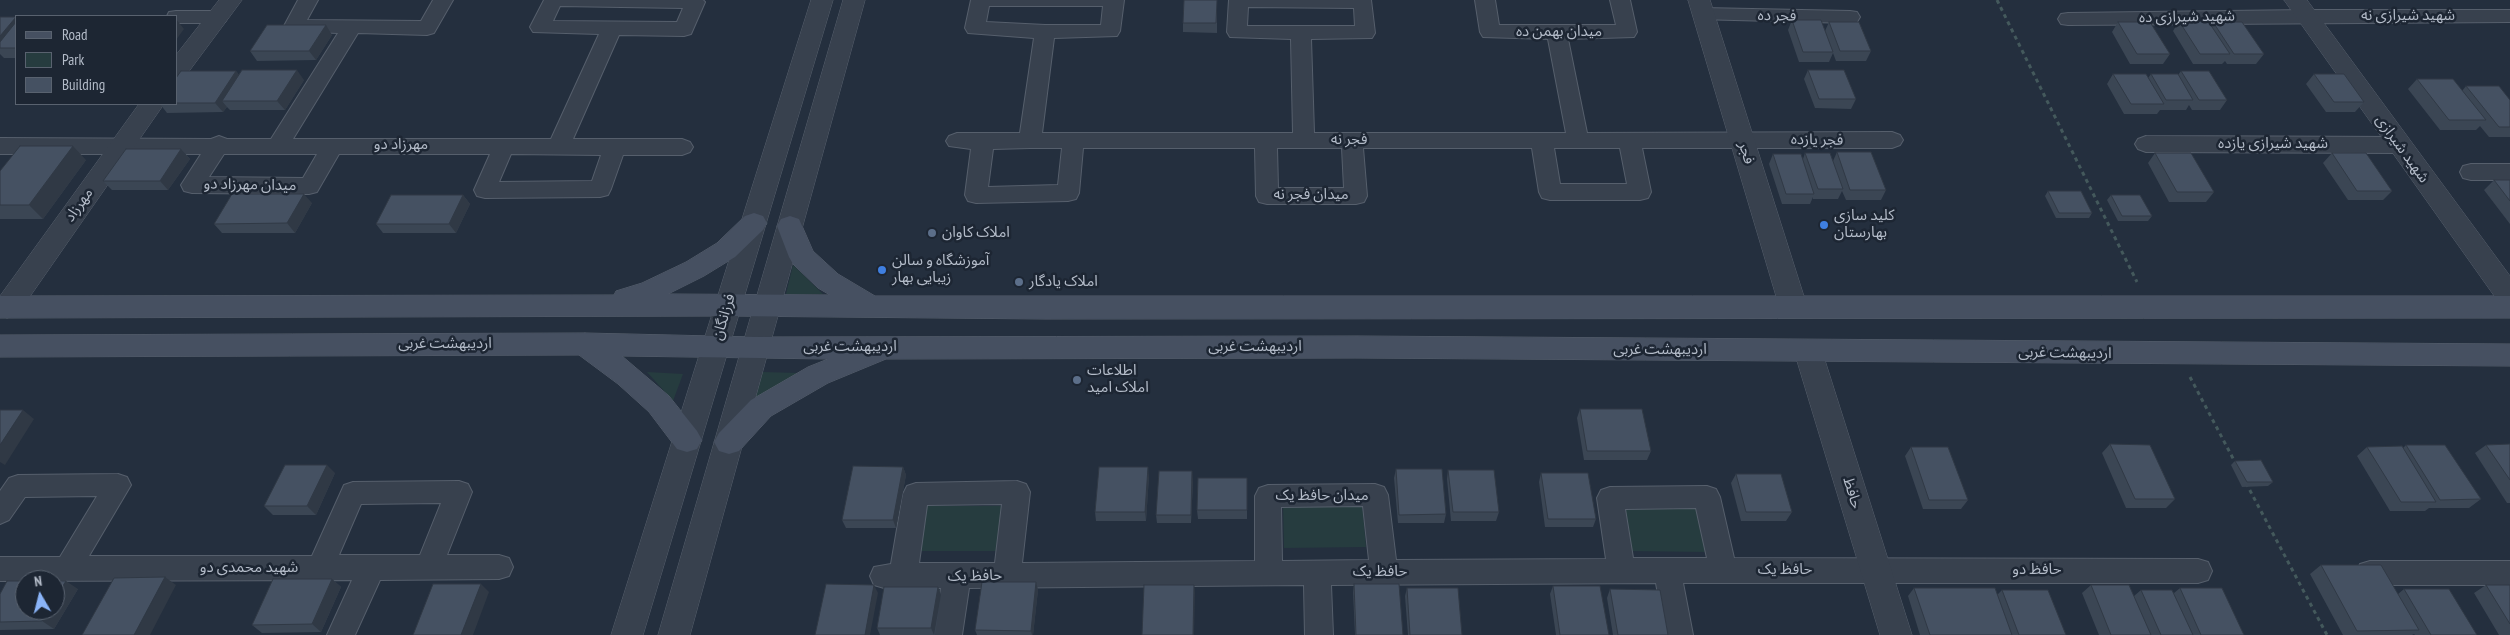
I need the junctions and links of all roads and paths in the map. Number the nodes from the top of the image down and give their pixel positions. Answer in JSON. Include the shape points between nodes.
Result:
{"nodes":[{"id":1,"x":308,"y":0,"type":"edge"},
{"id":2,"x":443,"y":0,"type":"edge"},
{"id":3,"x":554,"y":0,"type":"edge"},
{"id":4,"x":558,"y":0,"type":"edge"},
{"id":5,"x":822,"y":0,"type":"edge"},
{"id":6,"x":854,"y":0,"type":"edge"},
{"id":7,"x":1485,"y":0,"type":"edge"},
{"id":8,"x":1620,"y":0,"type":"edge"},
{"id":9,"x":1997,"y":0,"type":"edge"},
{"id":10,"x":1701,"y":7,"type":"edge"},
{"id":11,"x":2300,"y":8,"type":"edge"},
{"id":12,"x":225,"y":9,"type":"edge"},
{"id":13,"x":2510,"y":16,"type":"edge"},
{"id":14,"x":178,"y":17,"type":"edge"},
{"id":15,"x":1850,"y":17,"type":"dead end"},
{"id":16,"x":2068,"y":19,"type":"dead end"},
{"id":17,"x":351,"y":28,"type":"junction"},
{"id":18,"x":612,"y":28,"type":"junction"},
{"id":19,"x":1045,"y":32,"type":"junction"},
{"id":20,"x":1301,"y":32,"type":"junction"},
{"id":21,"x":1557,"y":32,"type":"junction"},
{"id":22,"x":178,"y":69,"type":"edge"},
{"id":23,"x":151,"y":105,"type":"edge"},
{"id":24,"x":1629,"y":139,"type":"junction"},
{"id":25,"x":1742,"y":139,"type":"junction"},
{"id":26,"x":1266,"y":140,"type":"junction"},
{"id":27,"x":1304,"y":140,"type":"junction"},
{"id":28,"x":1352,"y":140,"type":"junction"},
{"id":29,"x":1542,"y":140,"type":"junction"},
{"id":30,"x":1578,"y":140,"type":"junction"},
{"id":31,"x":1892,"y":140,"type":"dead end"},
{"id":32,"x":957,"y":141,"type":"dead end"},
{"id":33,"x":983,"y":141,"type":"junction"},
{"id":34,"x":1030,"y":141,"type":"junction"},
{"id":35,"x":1074,"y":141,"type":"junction"},
{"id":36,"x":219,"y":144,"type":"junction"},
{"id":37,"x":2146,"y":144,"type":"dead end"},
{"id":38,"x":2399,"y":144,"type":"junction"},
{"id":39,"x":278,"y":145,"type":"junction"},
{"id":40,"x":334,"y":145,"type":"junction"},
{"id":41,"x":0,"y":146,"type":"edge"},
{"id":42,"x":120,"y":146,"type":"junction"},
{"id":43,"x":504,"y":146,"type":"junction"},
{"id":44,"x":559,"y":146,"type":"junction"},
{"id":45,"x":615,"y":146,"type":"junction"},
{"id":46,"x":682,"y":147,"type":"dead end"},
{"id":47,"x":2471,"y":172,"type":"dead end"},
{"id":48,"x":2510,"y":172,"type":"edge"},
{"id":49,"x":754,"y":223,"type":"junction"},
{"id":50,"x":790,"y":226,"type":"junction"},
{"id":51,"x":2510,"y":297,"type":"edge"},
{"id":52,"x":728,"y":304,"type":"junction"},
{"id":53,"x":604,"y":305,"type":"junction"},
{"id":54,"x":768,"y":305,"type":"junction"},
{"id":55,"x":871,"y":306,"type":"junction"},
{"id":56,"x":1793,"y":306,"type":"junction"},
{"id":57,"x":4,"y":307,"type":"edge"},
{"id":58,"x":2150,"y":307,"type":"junction"},
{"id":59,"x":2510,"y":307,"type":"edge"},
{"id":60,"x":585,"y":344,"type":"junction"},
{"id":61,"x":0,"y":346,"type":"edge"},
{"id":62,"x":716,"y":346,"type":"junction"},
{"id":63,"x":891,"y":347,"type":"junction"},
{"id":64,"x":756,"y":348,"type":"junction"},
{"id":65,"x":1808,"y":351,"type":"junction"},
{"id":66,"x":2178,"y":354,"type":"junction"},
{"id":67,"x":2510,"y":355,"type":"edge"},
{"id":68,"x":687,"y":440,"type":"junction"},
{"id":69,"x":729,"y":442,"type":"junction"},
{"id":70,"x":2239,"y":468,"type":"edge"},
{"id":71,"x":2243,"y":477,"type":"edge"},
{"id":72,"x":0,"y":512,"type":"edge"},
{"id":73,"x":499,"y":566,"type":"dead end"},
{"id":74,"x":372,"y":567,"type":"junction"},
{"id":75,"x":429,"y":567,"type":"junction"},
{"id":76,"x":320,"y":568,"type":"junction"},
{"id":77,"x":67,"y":569,"type":"junction"},
{"id":78,"x":1875,"y":569,"type":"junction"},
{"id":79,"x":1666,"y":570,"type":"junction"},
{"id":80,"x":1723,"y":570,"type":"junction"},
{"id":81,"x":1622,"y":571,"type":"junction"},
{"id":82,"x":2198,"y":571,"type":"dead end"},
{"id":83,"x":2,"y":572,"type":"edge"},
{"id":84,"x":1384,"y":572,"type":"junction"},
{"id":85,"x":1270,"y":573,"type":"junction"},
{"id":86,"x":1317,"y":573,"type":"junction"},
{"id":87,"x":2370,"y":573,"type":"edge"},
{"id":88,"x":2510,"y":573,"type":"edge"},
{"id":89,"x":1007,"y":575,"type":"junction"},
{"id":90,"x":957,"y":576,"type":"junction"},
{"id":91,"x":341,"y":635,"type":"edge"},
{"id":92,"x":627,"y":635,"type":"edge"},
{"id":93,"x":674,"y":635,"type":"edge"},
{"id":94,"x":948,"y":635,"type":"edge"},
{"id":95,"x":1319,"y":635,"type":"edge"},
{"id":96,"x":1679,"y":635,"type":"edge"},
{"id":97,"x":1896,"y":635,"type":"edge"},
{"id":98,"x":2327,"y":635,"type":"edge"}],
"edges":[{"from":1,"to":17,"type":"street","via":[[294,26]]},
{"from":2,"to":17,"type":"street","via":[[427,28]]},
{"from":3,"to":18,"type":"street","via":[[540,27]]},
{"from":4,"to":18,"type":"street","via":[[695,2],[684,29]]},
{"from":5,"to":49,"type":"street","name":"فرزانگان"},
{"from":6,"to":50,"type":"street"},
{"from":7,"to":21,"type":"street","name":"میدان بهمن ده","via":[[1490,32]]},
{"from":8,"to":21,"type":"street","name":"میدان بهمن ده","via":[[1627,32]]},
{"from":9,"to":58,"type":"path"},
{"from":10,"to":15,"type":"street","name":"فجر ده"},
{"from":10,"to":25,"type":"street","name":"فجر"},
{"from":11,"to":13,"type":"street","name":"شهید شیرازی نه"},
{"from":11,"to":16,"type":"street","name":"شهید شیرازی ده"},
{"from":11,"to":38,"type":"street","name":"شهید شیرازی"},
{"from":12,"to":14,"type":"street"},
{"from":12,"to":22,"type":"street"},
{"from":17,"to":39,"type":"street"},
{"from":18,"to":44,"type":"street"},
{"from":19,"to":19,"type":"street","via":[[1110,32],[1114,0],[981,0],[975,28]]},
{"from":19,"to":34,"type":"street"},
{"from":20,"to":20,"type":"street","via":[[1365,33],[1363,2],[1238,1],[1238,32]]},
{"from":20,"to":27,"type":"street"},
{"from":21,"to":30,"type":"street"},
{"from":23,"to":42,"type":"street","name":"مهرزاد"},
{"from":24,"to":25,"type":"street","name":"فجر نه"},
{"from":24,"to":29,"type":"street","via":[[1640,192],[1550,192]]},
{"from":24,"to":30,"type":"street","name":"فجر نه"},
{"from":25,"to":31,"type":"street","name":"فجر یازده"},
{"from":25,"to":56,"type":"street","name":"فجر"},
{"from":26,"to":27,"type":"street","name":"فجر نه"},
{"from":26,"to":28,"type":"street","name":"میدان فجر نه","via":[[1267,196],[1356,196]]},
{"from":26,"to":35,"type":"street","name":"فجر نه"},
{"from":27,"to":28,"type":"street","name":"فجر نه"},
{"from":28,"to":29,"type":"street","name":"فجر نه"},
{"from":29,"to":30,"type":"street","name":"فجر نه"},
{"from":32,"to":33,"type":"street","name":"فجر نه"},
{"from":33,"to":34,"type":"street","name":"فجر نه"},
{"from":33,"to":35,"type":"street","via":[[976,195],[1068,194]]},
{"from":34,"to":35,"type":"street","name":"فجر نه"},
{"from":36,"to":39,"type":"street","name":"مهرزاد دو"},
{"from":36,"to":40,"type":"street","name":"میدان مهرزاد دو","via":[[192,185],[309,186]]},
{"from":36,"to":42,"type":"street","name":"مهرزاد دو"},
{"from":37,"to":38,"type":"street","name":"شهید شیرازی یازده"},
{"from":38,"to":51,"type":"street","name":"شهید شیرازی"},
{"from":39,"to":40,"type":"street","name":"مهرزاد دو"},
{"from":40,"to":43,"type":"street","name":"مهرزاد دو"},
{"from":41,"to":42,"type":"street","name":"مهرزاد دو"},
{"from":42,"to":57,"type":"street","name":"مهرزاد"},
{"from":43,"to":44,"type":"street","name":"مهرزاد دو"},
{"from":43,"to":45,"type":"street","via":[[485,190],[600,189]]},
{"from":44,"to":45,"type":"street","name":"مهرزاد دو"},
{"from":45,"to":46,"type":"street","name":"مهرزاد دو"},
{"from":47,"to":48,"type":"street"},
{"from":49,"to":52,"type":"street","name":"فرزانگان"},
{"from":49,"to":53,"type":"main road","via":[[726,250],[695,269],[650,291]]},
{"from":50,"to":54,"type":"street"},
{"from":50,"to":55,"type":"main road","via":[[802,257],[828,281]]},
{"from":52,"to":53,"type":"main road"},
{"from":52,"to":54,"type":"main road"},
{"from":52,"to":62,"type":"street","name":"فرزانگان"},
{"from":53,"to":57,"type":"main road"},
{"from":54,"to":55,"type":"main road"},
{"from":54,"to":64,"type":"street"},
{"from":55,"to":56,"type":"main road"},
{"from":56,"to":58,"type":"main road"},
{"from":58,"to":59,"type":"main road"},
{"from":60,"to":61,"type":"main road","name":"اردیبهشت غربی"},
{"from":60,"to":62,"type":"main road","name":"اردیبهشت غربی"},
{"from":60,"to":68,"type":"main road","via":[[659,404]]},
{"from":62,"to":64,"type":"main road","name":"اردیبهشت غربی"},
{"from":62,"to":68,"type":"street","name":"فرزانگان"},
{"from":63,"to":64,"type":"main road","name":"اردیبهشت غربی"},
{"from":63,"to":65,"type":"main road","name":"اردیبهشت غربی"},
{"from":63,"to":69,"type":"main road","via":[[818,375],[761,408]]},
{"from":64,"to":69,"type":"street"},
{"from":65,"to":66,"type":"main road","name":"اردیبهشت غربی"},
{"from":65,"to":78,"type":"street","name":"حافظ"},
{"from":66,"to":67,"type":"main road","name":"اردیبهشت غربی"},
{"from":66,"to":70,"type":"path"},
{"from":68,"to":92,"type":"street","name":"فرزانگان"},
{"from":69,"to":93,"type":"street"},
{"from":71,"to":98,"type":"path"},
{"from":72,"to":77,"type":"street","via":[[18,486],[118,485]]},
{"from":73,"to":75,"type":"street","name":"شهید محمدی دو"},
{"from":74,"to":75,"type":"street","name":"شهید محمدی دو"},
{"from":74,"to":76,"type":"street","name":"شهید محمدی دو"},
{"from":74,"to":91,"type":"street"},
{"from":75,"to":76,"type":"street","via":[[459,492],[353,493]]},
{"from":76,"to":77,"type":"street","name":"شهید محمدی دو"},
{"from":77,"to":83,"type":"street","name":"شهید محمدی دو"},
{"from":78,"to":80,"type":"street","name":"حافظ یک"},
{"from":78,"to":82,"type":"street","name":"حافظ دو"},
{"from":78,"to":97,"type":"street","name":"حافظ"},
{"from":79,"to":80,"type":"street","name":"حافظ یک"},
{"from":79,"to":81,"type":"street","name":"حافظ یک"},
{"from":79,"to":96,"type":"street"},
{"from":80,"to":81,"type":"street","via":[[1707,497],[1610,498]]},
{"from":81,"to":84,"type":"street","name":"حافظ یک"},
{"from":84,"to":85,"type":"street","name":"میدان حافظ یک","via":[[1375,495],[1366,495],[1268,496]]},
{"from":84,"to":86,"type":"street","name":"حافظ یک"},
{"from":85,"to":86,"type":"street","name":"حافظ یک"},
{"from":85,"to":89,"type":"street","name":"حافظ یک"},
{"from":86,"to":95,"type":"street"},
{"from":87,"to":88,"type":"street"},
{"from":89,"to":90,"type":"street","name":"حافظ یک"},
{"from":89,"to":90,"type":"street","name":"حافظ یک","via":[[1017,492],[916,494],[894,576]]},
{"from":90,"to":94,"type":"street"}]}
